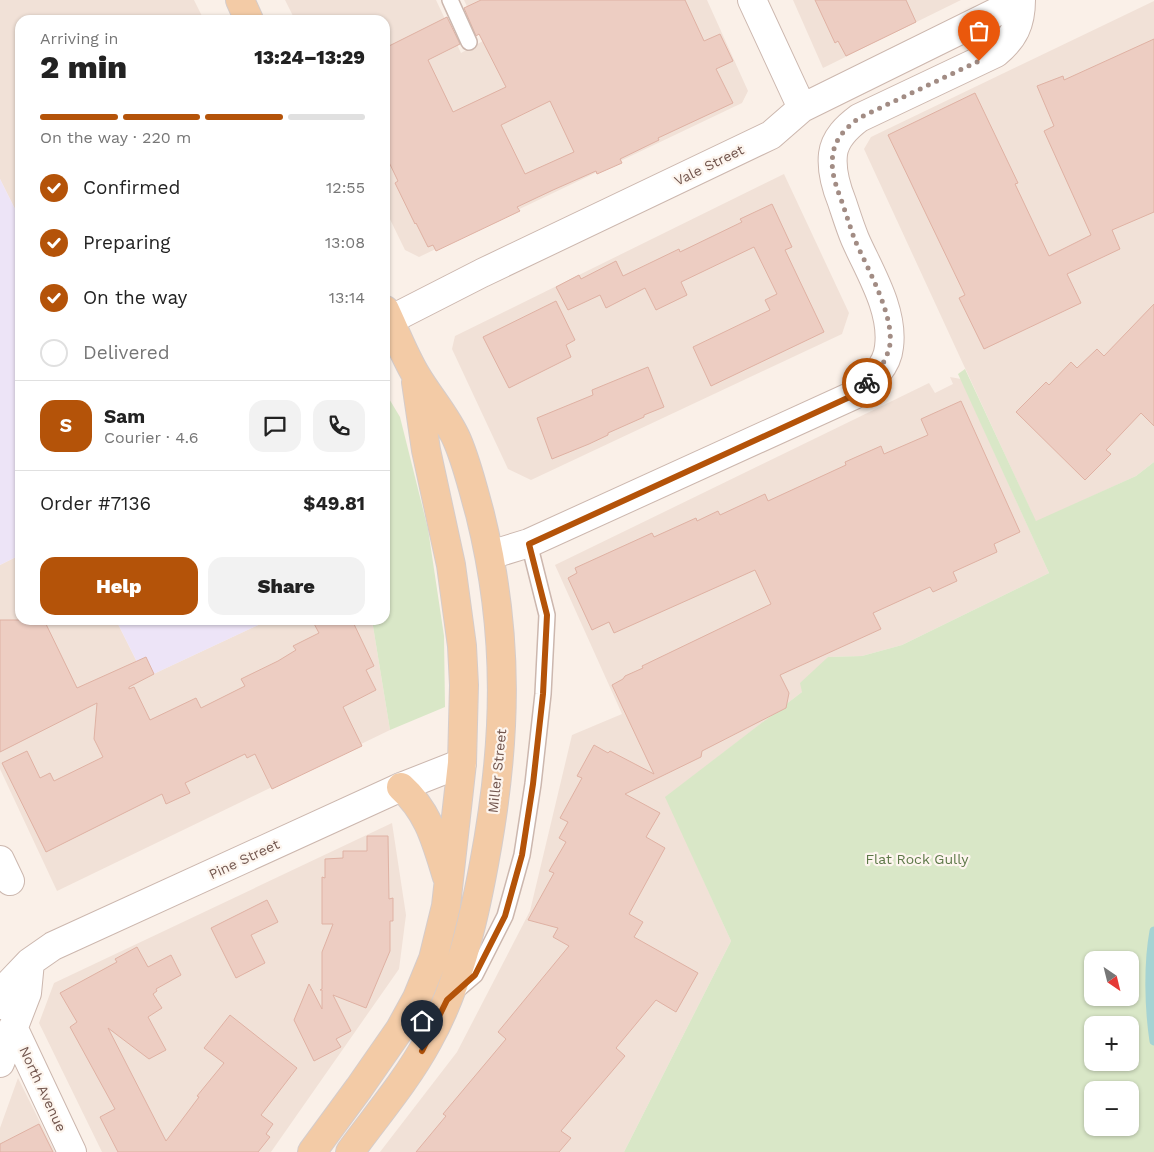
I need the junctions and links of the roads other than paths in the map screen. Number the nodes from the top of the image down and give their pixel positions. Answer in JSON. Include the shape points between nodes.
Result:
{"nodes":[{"id":1,"x":240,"y":0,"type":"edge"},
{"id":2,"x":450,"y":0,"type":"edge"},
{"id":3,"x":752,"y":0,"type":"edge"},
{"id":4,"x":1021,"y":0,"type":"edge"},
{"id":5,"x":247,"y":15,"type":"edge"},
{"id":6,"x":469,"y":42,"type":"dead end"},
{"id":7,"x":802,"y":108,"type":"junction"},
{"id":8,"x":390,"y":314,"type":"edge"},
{"id":9,"x":390,"y":321,"type":"edge"},
{"id":10,"x":414,"y":373,"type":"junction"},
{"id":11,"x":529,"y":544,"type":"junction"},
{"id":12,"x":490,"y":555,"type":"junction"},
{"id":13,"x":451,"y":565,"type":"junction"},
{"id":14,"x":500,"y":750,"type":"junction"},
{"id":15,"x":462,"y":764,"type":"junction"},
{"id":16,"x":401,"y":787,"type":"junction"},
{"id":17,"x":448,"y":883,"type":"junction"},
{"id":18,"x":447,"y":1000,"type":"junction"},
{"id":19,"x":7,"y":1016,"type":"edge"},
{"id":20,"x":0,"y":1063,"type":"edge"},
{"id":21,"x":72,"y":1152,"type":"edge"},
{"id":22,"x":312,"y":1152,"type":"edge"},
{"id":23,"x":350,"y":1152,"type":"edge"}],
"edges":[{"from":1,"to":5,"type":"main road"},
{"from":2,"to":6,"type":"lane"},
{"from":3,"to":7,"type":"street"},
{"from":4,"to":7,"type":"street","name":"Vale Street"},
{"from":4,"to":11,"type":"street","via":[[1018,28],[996,53],[859,118],[847,126],[838,139],[832,170],[854,237],[888,320],[889,348],[877,374],[854,395]]},
{"from":7,"to":8,"type":"street","name":"Vale Street","via":[[770,135]]},
{"from":9,"to":10,"type":"main road","name":"Miller Street"},
{"from":10,"to":12,"type":"main road","name":"Miller Street","via":[[457,439]]},
{"from":10,"to":13,"type":"main road","name":"Miller Street","via":[[426,450]]},
{"from":11,"to":12,"type":"street"},
{"from":11,"to":18,"type":"lane","via":[[547,615],[543,694],[522,855],[505,916],[475,975]]},
{"from":12,"to":13,"type":"main road"},
{"from":12,"to":14,"type":"main road","name":"Miller Street","via":[[499,616],[503,678]]},
{"from":13,"to":15,"type":"main road","name":"Miller Street","via":[[462,646]]},
{"from":14,"to":15,"type":"main road"},
{"from":14,"to":18,"type":"main road","name":"Miller Street","via":[[498,788],[480,887],[469,935]]},
{"from":15,"to":16,"type":"street","name":"Pine Street"},
{"from":15,"to":17,"type":"main road","name":"Miller Street"},
{"from":16,"to":17,"type":"main road","via":[[426,817]]},
{"from":16,"to":19,"type":"street","name":"Pine Street","via":[[53,946],[30,962],[28,992]]},
{"from":17,"to":22,"type":"main road","name":"Miller Street","via":[[433,959],[416,998],[400,1029]]},
{"from":18,"to":23,"type":"main road","name":"Miller Street","via":[[415,1063]]},
{"from":19,"to":20,"type":"street","name":"Pine Street"},
{"from":19,"to":21,"type":"street","name":"North Avenue"}]}
